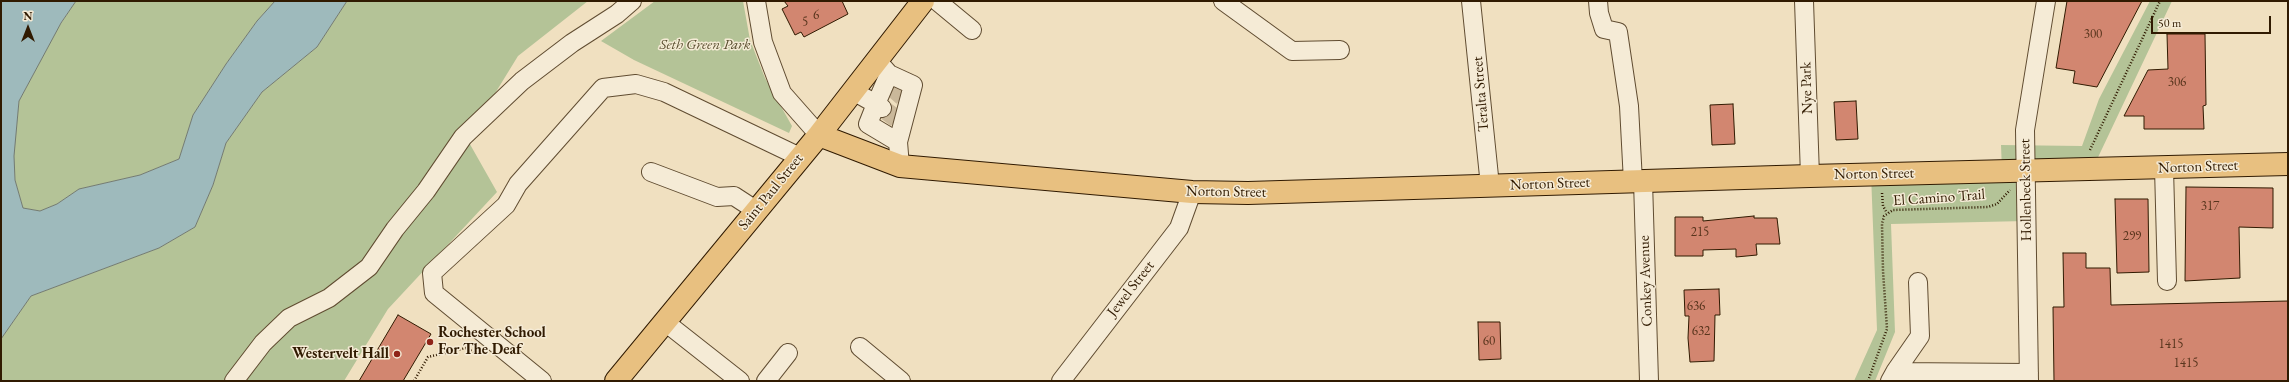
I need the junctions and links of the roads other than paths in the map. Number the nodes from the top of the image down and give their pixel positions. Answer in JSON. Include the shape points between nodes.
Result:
{"nodes":[{"id":1,"x":632,"y":1,"type":"edge"},
{"id":2,"x":756,"y":1,"type":"edge"},
{"id":3,"x":923,"y":1,"type":"edge"},
{"id":4,"x":937,"y":1,"type":"edge"},
{"id":5,"x":1223,"y":1,"type":"edge"},
{"id":6,"x":1471,"y":1,"type":"edge"},
{"id":7,"x":1598,"y":1,"type":"edge"},
{"id":8,"x":1804,"y":1,"type":"edge"},
{"id":9,"x":1813,"y":1,"type":"edge"},
{"id":10,"x":2046,"y":1,"type":"edge"},
{"id":11,"x":1804,"y":23,"type":"junction"},
{"id":12,"x":972,"y":30,"type":"dead end"},
{"id":13,"x":1340,"y":50,"type":"dead end"},
{"id":14,"x":883,"y":88,"type":"junction"},
{"id":15,"x":853,"y":91,"type":"junction"},
{"id":16,"x":819,"y":135,"type":"junction"},
{"id":17,"x":898,"y":142,"type":"junction"},
{"id":18,"x":800,"y":157,"type":"junction"},
{"id":19,"x":2288,"y":164,"type":"edge"},
{"id":20,"x":900,"y":166,"type":"junction"},
{"id":21,"x":2164,"y":168,"type":"junction"},
{"id":22,"x":2017,"y":171,"type":"junction"},
{"id":23,"x":651,"y":172,"type":"dead end"},
{"id":24,"x":1810,"y":176,"type":"junction"},
{"id":25,"x":1638,"y":182,"type":"junction"},
{"id":26,"x":1490,"y":186,"type":"junction"},
{"id":27,"x":1192,"y":192,"type":"junction"},
{"id":28,"x":756,"y":211,"type":"junction"},
{"id":29,"x":2167,"y":280,"type":"dead end"},
{"id":30,"x":1918,"y":282,"type":"dead end"},
{"id":31,"x":665,"y":322,"type":"junction"},
{"id":32,"x":860,"y":347,"type":"dead end"},
{"id":33,"x":788,"y":353,"type":"dead end"},
{"id":34,"x":1893,"y":376,"type":"edge"},
{"id":35,"x":2029,"y":377,"type":"edge"},
{"id":36,"x":234,"y":381,"type":"edge"},
{"id":37,"x":542,"y":381,"type":"edge"},
{"id":38,"x":616,"y":381,"type":"edge"},
{"id":39,"x":740,"y":381,"type":"edge"},
{"id":40,"x":766,"y":381,"type":"edge"},
{"id":41,"x":901,"y":381,"type":"edge"},
{"id":42,"x":1061,"y":381,"type":"edge"},
{"id":43,"x":1649,"y":381,"type":"edge"}],
"edges":[{"from":1,"to":36,"type":"street","via":[[617,14],[572,43],[511,91],[463,137],[369,267],[329,298],[289,318],[263,343]]},
{"from":2,"to":16,"type":"street","via":[[763,42],[782,93]]},
{"from":3,"to":14,"type":"main road","name":"Saint Paul Street"},
{"from":4,"to":12,"type":"street"},
{"from":5,"to":13,"type":"street","via":[[1292,50]]},
{"from":6,"to":26,"type":"street","name":"Teralta Street"},
{"from":7,"to":25,"type":"street","name":"Conkey Avenue","via":[[1598,13],[1604,29],[1618,32]]},
{"from":8,"to":11,"type":"street","name":"Nye Park"},
{"from":9,"to":11,"type":"street"},
{"from":10,"to":22,"type":"street","name":"Hollenbeck Street"},
{"from":11,"to":24,"type":"street","name":"Nye Park"},
{"from":14,"to":15,"type":"main road","name":"Saint Paul Street"},
{"from":14,"to":15,"type":"street"},
{"from":14,"to":17,"type":"street","via":[[868,124]]},
{"from":14,"to":17,"type":"street","via":[[913,84]]},
{"from":15,"to":16,"type":"main road","name":"Saint Paul Street"},
{"from":16,"to":18,"type":"main road","name":"Saint Paul Street"},
{"from":16,"to":20,"type":"main road","name":"Norton Street"},
{"from":17,"to":20,"type":"street"},
{"from":18,"to":28,"type":"main road","name":"Saint Paul Street"},
{"from":18,"to":37,"type":"street","via":[[664,92],[636,84],[603,88],[518,184],[506,205],[432,273],[434,293]]},
{"from":19,"to":21,"type":"main road","name":"Norton Street"},
{"from":20,"to":27,"type":"main road","name":"Norton Street"},
{"from":21,"to":22,"type":"main road","name":"Norton Street"},
{"from":21,"to":29,"type":"street"},
{"from":22,"to":24,"type":"main road","name":"Norton Street"},
{"from":22,"to":35,"type":"street","name":"Hollenbeck Street"},
{"from":23,"to":28,"type":"street","via":[[717,197],[734,196]]},
{"from":24,"to":25,"type":"main road","name":"Norton Street"},
{"from":25,"to":26,"type":"main road","name":"Norton Street"},
{"from":25,"to":43,"type":"street","name":"Conkey Avenue"},
{"from":26,"to":27,"type":"main road","name":"Norton Street","via":[[1248,193]]},
{"from":27,"to":42,"type":"street","name":"Jewel Street","via":[[1179,228]]},
{"from":28,"to":31,"type":"main road","name":"Saint Paul Street"},
{"from":30,"to":34,"type":"street","via":[[1920,336]]},
{"from":31,"to":38,"type":"main road","name":"Saint Paul Street"},
{"from":31,"to":39,"type":"street"},
{"from":32,"to":41,"type":"street"},
{"from":33,"to":40,"type":"street"},
{"from":34,"to":35,"type":"street"}]}
